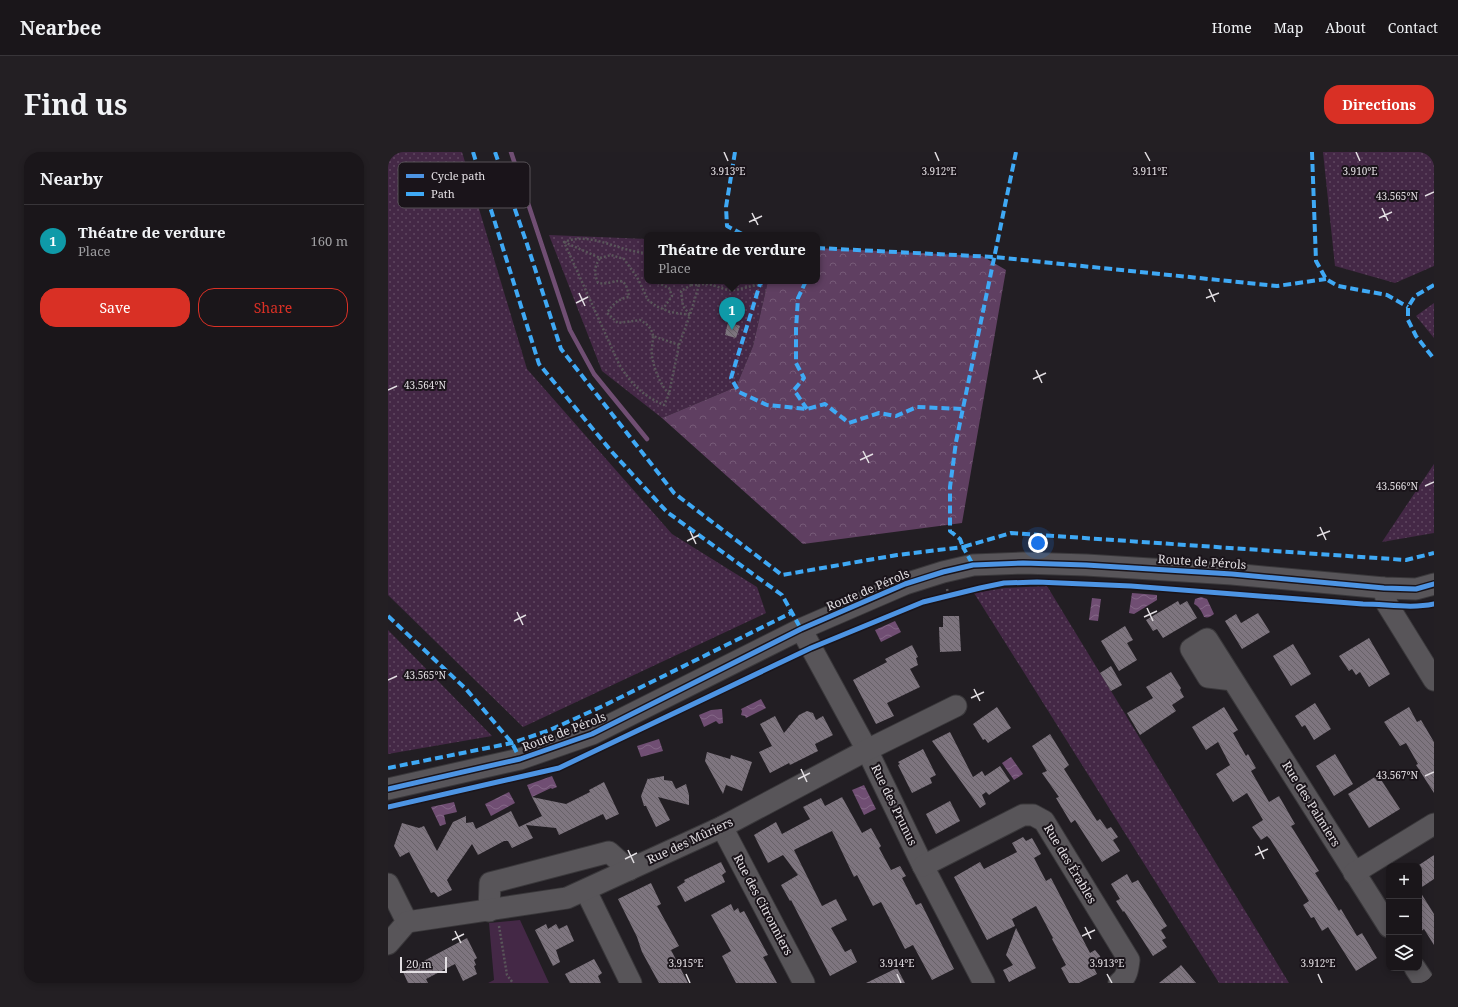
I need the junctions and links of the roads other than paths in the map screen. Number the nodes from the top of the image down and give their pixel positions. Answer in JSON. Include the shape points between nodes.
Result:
{"nodes":[{"id":1,"x":1434,"y":584,"type":"edge"},
{"id":2,"x":1384,"y":588,"type":"junction"},
{"id":3,"x":801,"y":629,"type":"junction"},
{"id":4,"x":1233,"y":680,"type":"dead end"},
{"id":5,"x":1434,"y":680,"type":"edge"},
{"id":6,"x":956,"y":706,"type":"dead end"},
{"id":7,"x":867,"y":750,"type":"junction"},
{"id":8,"x":388,"y":789,"type":"edge"},
{"id":9,"x":1434,"y":824,"type":"edge"},
{"id":10,"x":722,"y":827,"type":"junction"},
{"id":11,"x":923,"y":866,"type":"junction"},
{"id":12,"x":629,"y":870,"type":"junction"},
{"id":13,"x":1354,"y":873,"type":"junction"},
{"id":14,"x":388,"y":884,"type":"edge"},
{"id":15,"x":586,"y":891,"type":"junction"},
{"id":16,"x":493,"y":910,"type":"junction"},
{"id":17,"x":407,"y":922,"type":"junction"},
{"id":18,"x":1386,"y":922,"type":"edge"},
{"id":19,"x":388,"y":944,"type":"edge"},
{"id":20,"x":1417,"y":971,"type":"edge"},
{"id":21,"x":981,"y":982,"type":"edge"},
{"id":22,"x":631,"y":983,"type":"edge"},
{"id":23,"x":804,"y":983,"type":"edge"},
{"id":24,"x":1120,"y":983,"type":"edge"},
{"id":25,"x":1424,"y":983,"type":"edge"}],
"edges":[{"from":1,"to":2,"type":"street","name":"Route de Pérols","via":[[1416,589]]},
{"from":2,"to":3,"type":"street","name":"Route de Pérols","via":[[1232,574],[1086,565],[973,565],[905,584]]},
{"from":2,"to":5,"type":"street","via":[[1387,604]]},
{"from":3,"to":7,"type":"street","name":"Rue des Prunus"},
{"from":3,"to":8,"type":"street","name":"Route de Pérols","via":[[592,734],[520,759]]},
{"from":4,"to":13,"type":"street","name":"Rue des Palmiers"},
{"from":6,"to":7,"type":"street","name":"Rue des Mûriers"},
{"from":7,"to":10,"type":"street","name":"Rue des Mûriers"},
{"from":7,"to":11,"type":"street","name":"Rue des Prunus"},
{"from":9,"to":13,"type":"street"},
{"from":10,"to":12,"type":"street","name":"Rue des Mûriers"},
{"from":10,"to":23,"type":"street","name":"Rue des Citronniers"},
{"from":11,"to":21,"type":"street","name":"Rue des Prunus"},
{"from":11,"to":24,"type":"street","name":"Rue des Érables","via":[[1023,815],[1033,815],[1044,821],[1129,960],[1128,970]]},
{"from":12,"to":15,"type":"street","name":"Rue des Mûriers"},
{"from":12,"to":16,"type":"street","via":[[609,852],[490,883]]},
{"from":13,"to":18,"type":"street","name":"Rue des Palmiers"},
{"from":14,"to":17,"type":"street"},
{"from":15,"to":16,"type":"street","name":"Rue des Mûriers","via":[[567,898]]},
{"from":15,"to":22,"type":"street"},
{"from":16,"to":17,"type":"street","name":"Rue des Mûriers"},
{"from":17,"to":19,"type":"street"},
{"from":20,"to":25,"type":"street"}]}
